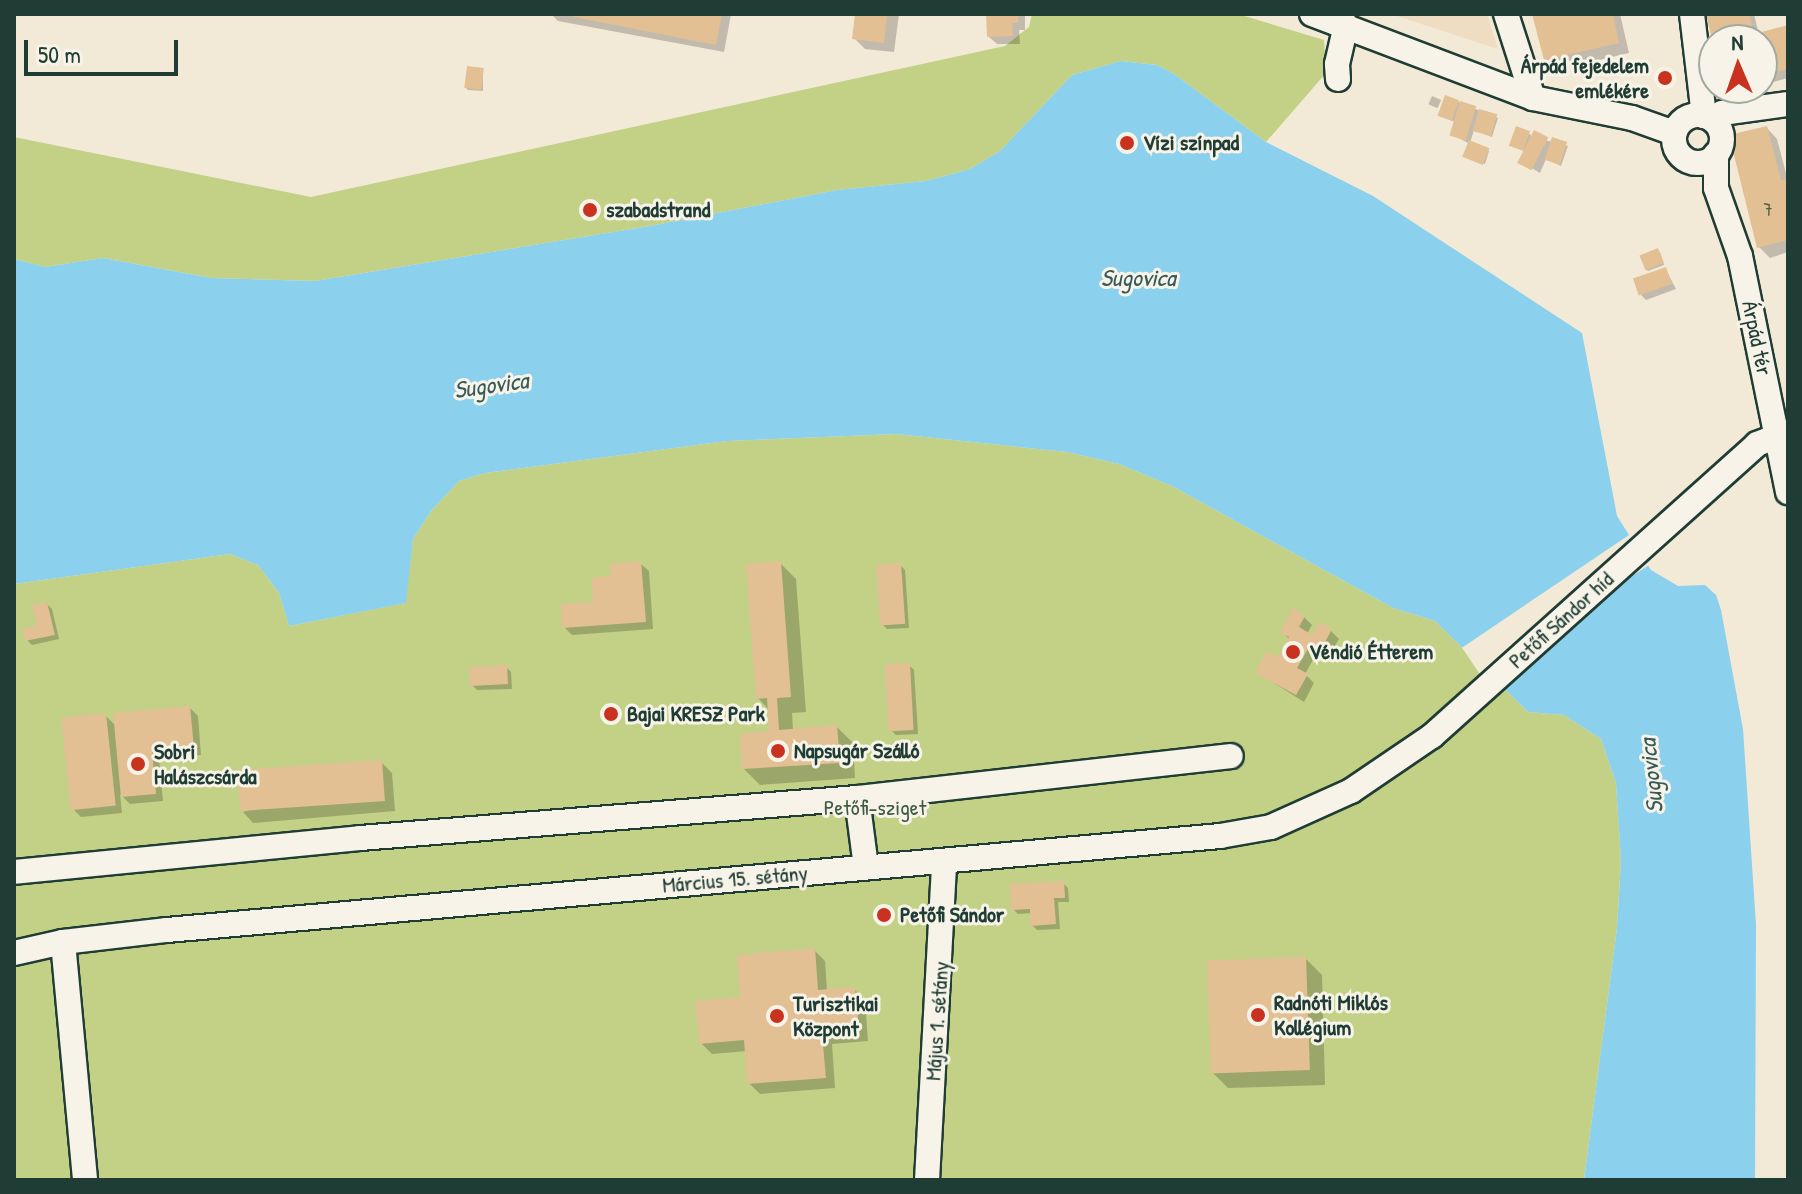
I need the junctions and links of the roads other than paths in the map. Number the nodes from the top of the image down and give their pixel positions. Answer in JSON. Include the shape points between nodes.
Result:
{"nodes":[{"id":1,"x":1312,"y":14,"type":"edge"},
{"id":2,"x":1506,"y":14,"type":"edge"},
{"id":3,"x":1692,"y":14,"type":"edge"},
{"id":4,"x":1346,"y":25,"type":"junction"},
{"id":5,"x":1338,"y":79,"type":"dead end"},
{"id":6,"x":1533,"y":98,"type":"junction"},
{"id":7,"x":1788,"y":104,"type":"edge"},
{"id":8,"x":1708,"y":118,"type":"junction"},
{"id":9,"x":1691,"y":150,"type":"junction"},
{"id":10,"x":1783,"y":434,"type":"edge"},
{"id":11,"x":1788,"y":492,"type":"edge"},
{"id":12,"x":1432,"y":736,"type":"joint"},
{"id":13,"x":1231,"y":756,"type":"dead end"},
{"id":14,"x":857,"y":798,"type":"junction"},
{"id":15,"x":944,"y":861,"type":"junction"},
{"id":16,"x":866,"y":867,"type":"junction"},
{"id":17,"x":14,"y":872,"type":"edge"},
{"id":18,"x":63,"y":942,"type":"junction"},
{"id":19,"x":14,"y":953,"type":"edge"},
{"id":20,"x":85,"y":1180,"type":"edge"},
{"id":21,"x":927,"y":1180,"type":"edge"}],
"edges":[{"from":1,"to":4,"type":"street"},
{"from":2,"to":6,"type":"street"},
{"from":3,"to":8,"type":"street"},
{"from":4,"to":5,"type":"street"},
{"from":4,"to":6,"type":"street"},
{"from":6,"to":9,"type":"street","via":[[1595,110]]},
{"from":7,"to":8,"type":"street"},
{"from":8,"to":9,"type":"street","via":[[1721,136]]},
{"from":8,"to":9,"type":"street","via":[[1685,118]]},
{"from":9,"to":10,"type":"street","name":"Árpád tér","via":[[1716,188],[1740,256]]},
{"from":10,"to":11,"type":"street","name":"Árpád tér"},
{"from":10,"to":12,"type":"street","name":"Petőfi Sándor híd","via":[[1757,444]]},
{"from":12,"to":15,"type":"street","name":"Március 15. sétány","via":[[1351,791],[1271,827]]},
{"from":13,"to":14,"type":"street"},
{"from":14,"to":16,"type":"street"},
{"from":14,"to":17,"type":"street"},
{"from":15,"to":16,"type":"street","name":"Március 15. sétány"},
{"from":15,"to":21,"type":"street","name":"Május 1. sétány"},
{"from":16,"to":18,"type":"street","name":"Március 15. sétány"},
{"from":18,"to":19,"type":"street","name":"Március 15. sétány"},
{"from":18,"to":20,"type":"street"}]}
